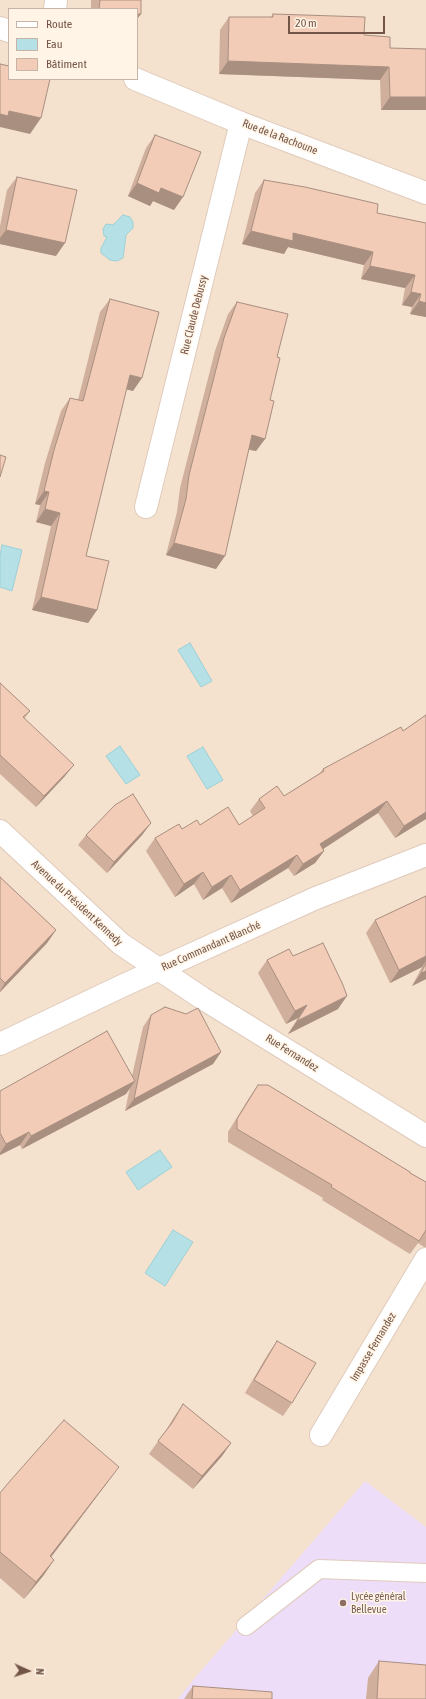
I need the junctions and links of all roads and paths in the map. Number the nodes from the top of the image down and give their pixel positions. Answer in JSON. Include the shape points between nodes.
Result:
{"nodes":[{"id":1,"x":137,"y":80,"type":"edge"},
{"id":2,"x":241,"y":123,"type":"junction"},
{"id":3,"x":426,"y":193,"type":"edge"},
{"id":4,"x":146,"y":507,"type":"dead end"},
{"id":5,"x":0,"y":831,"type":"edge"},
{"id":6,"x":426,"y":855,"type":"edge"},
{"id":7,"x":158,"y":970,"type":"junction"},
{"id":8,"x":0,"y":1044,"type":"edge"},
{"id":9,"x":426,"y":1136,"type":"edge"},
{"id":10,"x":426,"y":1258,"type":"edge"},
{"id":11,"x":321,"y":1435,"type":"dead end"},
{"id":12,"x":426,"y":1573,"type":"edge"},
{"id":13,"x":246,"y":1626,"type":"dead end"}],
"edges":[{"from":1,"to":2,"type":"street","name":"Rue de la Rachoune"},
{"from":2,"to":3,"type":"street","name":"Rue de la Rachoune"},
{"from":2,"to":4,"type":"street","name":"Rue Claude Debussy"},
{"from":5,"to":7,"type":"street","name":"Avenue du Président Kennedy","via":[[121,944]]},
{"from":6,"to":7,"type":"street","name":"Rue Commandant Blanché","via":[[316,898]]},
{"from":7,"to":8,"type":"street","name":"Rue Commandant Blanché"},
{"from":7,"to":9,"type":"street","name":"Rue Fernandez"},
{"from":10,"to":11,"type":"street","name":"Impasse Fernandez"},
{"from":12,"to":13,"type":"lane","via":[[319,1569]]}]}
